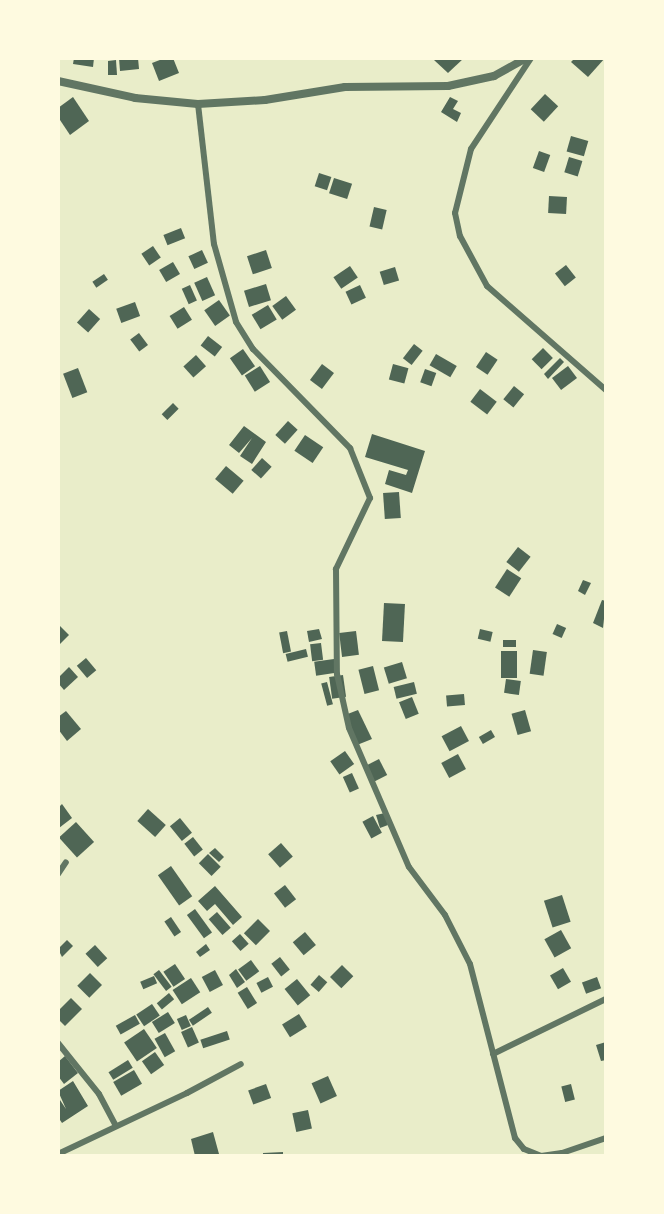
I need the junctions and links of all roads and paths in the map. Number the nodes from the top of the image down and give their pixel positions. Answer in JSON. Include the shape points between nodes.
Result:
{"nodes":[{"id":1,"x":529,"y":58,"type":"edge"},
{"id":2,"x":58,"y":81,"type":"edge"},
{"id":3,"x":198,"y":104,"type":"junction"},
{"id":4,"x":606,"y":390,"type":"edge"},
{"id":5,"x":66,"y":862,"type":"dead end"},
{"id":6,"x":58,"y":874,"type":"edge"},
{"id":7,"x":606,"y":999,"type":"edge"},
{"id":8,"x":58,"y":1043,"type":"edge"},
{"id":9,"x":494,"y":1054,"type":"junction"},
{"id":10,"x":241,"y":1064,"type":"dead end"},
{"id":11,"x":116,"y":1126,"type":"junction"},
{"id":12,"x":606,"y":1138,"type":"edge"},
{"id":13,"x":58,"y":1154,"type":"edge"}],
"edges":[{"from":1,"to":3,"type":"street","via":[[494,76],[448,86],[345,87],[265,100]]},
{"from":1,"to":4,"type":"street","via":[[471,149],[455,213],[460,236],[487,286]]},
{"from":2,"to":3,"type":"street","via":[[135,98]]},
{"from":3,"to":9,"type":"street","via":[[214,244],[236,322],[253,349],[350,448],[370,498],[336,569],[337,674],[349,728],[408,867],[445,915],[470,964]]},
{"from":5,"to":6,"type":"street"},
{"from":7,"to":9,"type":"street"},
{"from":8,"to":11,"type":"street","via":[[99,1094]]},
{"from":9,"to":12,"type":"street","via":[[516,1138],[524,1149],[541,1156]]},
{"from":10,"to":11,"type":"street"},
{"from":11,"to":13,"type":"street"}]}
